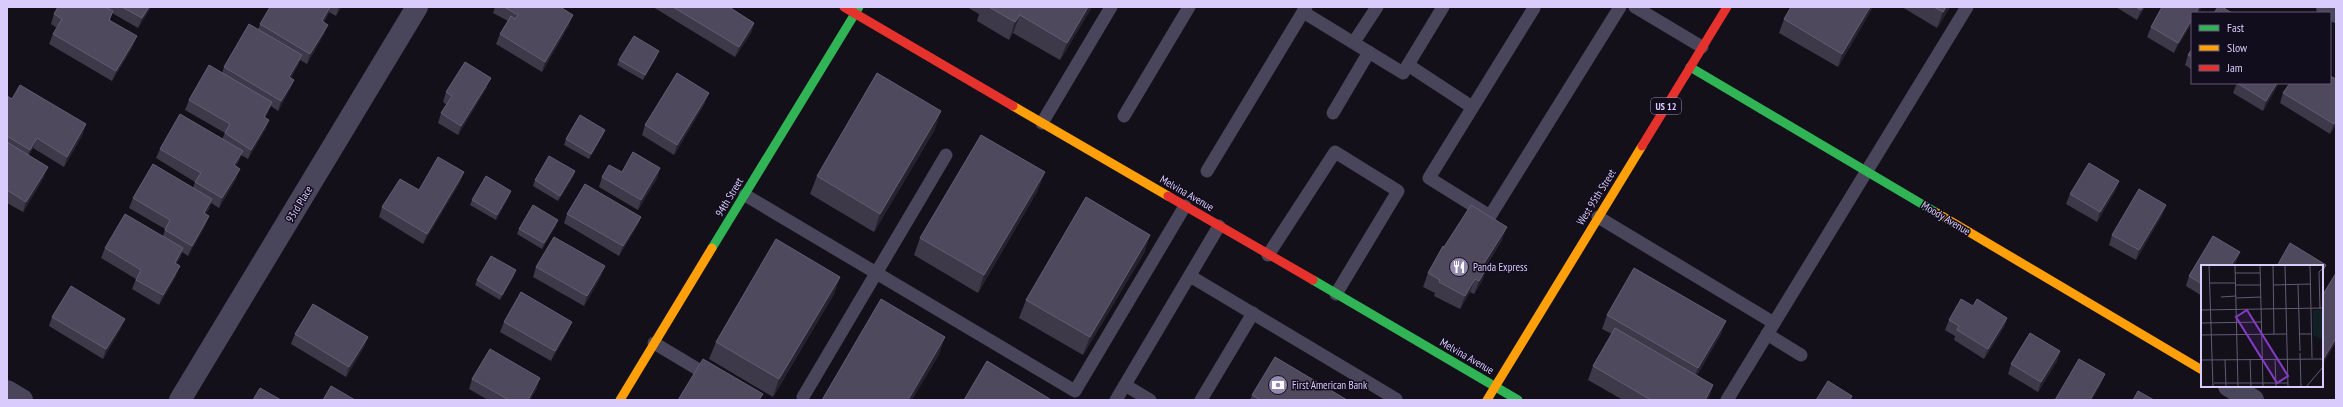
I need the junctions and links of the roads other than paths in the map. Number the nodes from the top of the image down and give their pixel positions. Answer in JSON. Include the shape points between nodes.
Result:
{"nodes":[{"id":1,"x":418,"y":7,"type":"edge"},
{"id":2,"x":844,"y":7,"type":"edge"},
{"id":3,"x":1111,"y":7,"type":"edge"},
{"id":4,"x":1189,"y":7,"type":"edge"},
{"id":5,"x":1377,"y":7,"type":"edge"},
{"id":6,"x":1443,"y":7,"type":"edge"},
{"id":7,"x":1620,"y":7,"type":"edge"},
{"id":8,"x":1635,"y":7,"type":"edge"},
{"id":9,"x":1727,"y":7,"type":"edge"},
{"id":10,"x":1967,"y":7,"type":"edge"},
{"id":11,"x":2327,"y":7,"type":"edge"},
{"id":12,"x":1534,"y":8,"type":"dead end"},
{"id":13,"x":1304,"y":9,"type":"edge"},
{"id":14,"x":857,"y":10,"type":"edge"},
{"id":15,"x":2336,"y":12,"type":"edge"},
{"id":16,"x":1354,"y":42,"type":"junction"},
{"id":17,"x":1702,"y":47,"type":"junction"},
{"id":18,"x":1370,"y":52,"type":"junction"},
{"id":19,"x":1408,"y":65,"type":"junction"},
{"id":20,"x":1690,"y":67,"type":"junction"},
{"id":21,"x":1472,"y":107,"type":"junction"},
{"id":22,"x":1333,"y":113,"type":"dead end"},
{"id":23,"x":1124,"y":116,"type":"dead end"},
{"id":24,"x":1042,"y":123,"type":"junction"},
{"id":25,"x":946,"y":155,"type":"dead end"},
{"id":26,"x":1207,"y":171,"type":"dead end"},
{"id":27,"x":1867,"y":171,"type":"junction"},
{"id":28,"x":745,"y":195,"type":"junction"},
{"id":29,"x":1185,"y":206,"type":"junction"},
{"id":30,"x":1598,"y":217,"type":"junction"},
{"id":31,"x":1219,"y":226,"type":"junction"},
{"id":32,"x":1268,"y":255,"type":"junction"},
{"id":33,"x":877,"y":274,"type":"junction"},
{"id":34,"x":1190,"y":276,"type":"junction"},
{"id":35,"x":1336,"y":294,"type":"junction"},
{"id":36,"x":1253,"y":313,"type":"junction"},
{"id":37,"x":1774,"y":323,"type":"junction"},
{"id":38,"x":1767,"y":334,"type":"junction"},
{"id":39,"x":654,"y":343,"type":"junction"},
{"id":40,"x":1801,"y":355,"type":"dead end"},
{"id":41,"x":2201,"y":369,"type":"edge"},
{"id":42,"x":722,"y":384,"type":"edge"},
{"id":43,"x":1125,"y":385,"type":"junction"},
{"id":44,"x":1495,"y":386,"type":"junction"},
{"id":45,"x":2231,"y":387,"type":"edge"},
{"id":46,"x":7,"y":391,"type":"edge"},
{"id":47,"x":1073,"y":396,"type":"edge"},
{"id":48,"x":803,"y":397,"type":"dead end"},
{"id":49,"x":22,"y":400,"type":"edge"},
{"id":50,"x":180,"y":400,"type":"edge"},
{"id":51,"x":620,"y":400,"type":"edge"},
{"id":52,"x":1116,"y":400,"type":"edge"},
{"id":53,"x":1150,"y":400,"type":"edge"},
{"id":54,"x":1201,"y":400,"type":"edge"},
{"id":55,"x":1395,"y":400,"type":"edge"},
{"id":56,"x":1487,"y":400,"type":"edge"},
{"id":57,"x":1518,"y":400,"type":"edge"},
{"id":58,"x":1727,"y":400,"type":"edge"},
{"id":59,"x":2253,"y":400,"type":"edge"}],
"edges":[{"from":1,"to":50,"type":"street","name":"93rd Place"},
{"from":2,"to":14,"type":"street","name":"Melvina Avenue"},
{"from":3,"to":24,"type":"lane"},
{"from":4,"to":23,"type":"lane"},
{"from":5,"to":16,"type":"lane"},
{"from":6,"to":19,"type":"lane"},
{"from":7,"to":21,"type":"lane","via":[[1490,216],[1428,178]]},
{"from":8,"to":17,"type":"lane"},
{"from":9,"to":17,"type":"street","name":"West 95th Street","number":"US 12"},
{"from":10,"to":27,"type":"lane"},
{"from":11,"to":15,"type":"street"},
{"from":12,"to":21,"type":"lane"},
{"from":13,"to":16,"type":"lane"},
{"from":13,"to":26,"type":"lane"},
{"from":14,"to":24,"type":"street","name":"Melvina Avenue"},
{"from":14,"to":28,"type":"street","name":"94th Street"},
{"from":16,"to":18,"type":"lane"},
{"from":17,"to":20,"type":"street","name":"West 95th Street","number":"US 12"},
{"from":18,"to":19,"type":"lane","via":[[1403,73]]},
{"from":18,"to":22,"type":"lane"},
{"from":19,"to":21,"type":"lane"},
{"from":20,"to":27,"type":"street","name":"Moody Avenue"},
{"from":20,"to":30,"type":"street","name":"West 95th Street","number":"US 12"},
{"from":24,"to":29,"type":"street","name":"Melvina Avenue"},
{"from":25,"to":33,"type":"lane"},
{"from":27,"to":37,"type":"lane"},
{"from":27,"to":41,"type":"street","name":"Moody Avenue"},
{"from":28,"to":33,"type":"lane"},
{"from":28,"to":39,"type":"street","name":"94th Street"},
{"from":29,"to":31,"type":"street","name":"Melvina Avenue"},
{"from":29,"to":47,"type":"lane"},
{"from":30,"to":37,"type":"lane"},
{"from":30,"to":44,"type":"street","name":"West 95th Street","number":"US 12"},
{"from":31,"to":32,"type":"street","name":"Melvina Avenue"},
{"from":31,"to":34,"type":"lane"},
{"from":32,"to":35,"type":"street","name":"Melvina Avenue"},
{"from":32,"to":35,"type":"lane","via":[[1335,152],[1398,191]]},
{"from":33,"to":47,"type":"lane"},
{"from":33,"to":48,"type":"lane"},
{"from":34,"to":36,"type":"lane"},
{"from":34,"to":43,"type":"lane"},
{"from":35,"to":44,"type":"street","name":"Melvina Avenue"},
{"from":36,"to":54,"type":"lane"},
{"from":36,"to":55,"type":"lane","via":[[1396,398]]},
{"from":37,"to":38,"type":"lane"},
{"from":38,"to":40,"type":"lane"},
{"from":38,"to":58,"type":"lane"},
{"from":39,"to":42,"type":"lane"},
{"from":39,"to":51,"type":"street","name":"94th Street"},
{"from":43,"to":52,"type":"lane"},
{"from":43,"to":53,"type":"lane"},
{"from":44,"to":56,"type":"street","name":"West 95th Street","number":"US 12"},
{"from":44,"to":57,"type":"street","name":"Melvina Avenue"},
{"from":45,"to":59,"type":"street"},
{"from":46,"to":49,"type":"street"}]}
